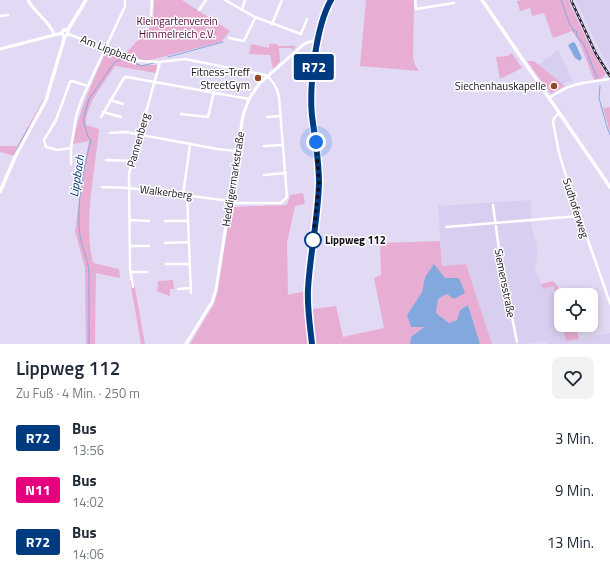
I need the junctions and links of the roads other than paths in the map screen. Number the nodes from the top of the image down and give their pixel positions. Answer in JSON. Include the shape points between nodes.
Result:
{"nodes":[{"id":1,"x":28,"y":0,"type":"edge"},
{"id":2,"x":86,"y":0,"type":"edge"},
{"id":3,"x":125,"y":0,"type":"edge"},
{"id":4,"x":152,"y":0,"type":"edge"},
{"id":5,"x":206,"y":0,"type":"edge"},
{"id":6,"x":225,"y":0,"type":"edge"},
{"id":7,"x":245,"y":0,"type":"edge"},
{"id":8,"x":282,"y":0,"type":"edge"},
{"id":9,"x":331,"y":0,"type":"edge"},
{"id":10,"x":416,"y":0,"type":"edge"},
{"id":11,"x":482,"y":0,"type":"edge"},
{"id":12,"x":454,"y":4,"type":"dead end"},
{"id":13,"x":199,"y":10,"type":"dead end"},
{"id":14,"x":242,"y":10,"type":"junction"},
{"id":15,"x":8,"y":15,"type":"dead end"},
{"id":16,"x":0,"y":16,"type":"edge"},
{"id":17,"x":151,"y":17,"type":"dead end"},
{"id":18,"x":255,"y":18,"type":"junction"},
{"id":19,"x":306,"y":19,"type":"dead end"},
{"id":20,"x":272,"y":24,"type":"junction"},
{"id":21,"x":66,"y":33,"type":"junction"},
{"id":22,"x":54,"y":34,"type":"junction"},
{"id":23,"x":229,"y":38,"type":"dead end"},
{"id":24,"x":318,"y":41,"type":"junction"},
{"id":25,"x":0,"y":49,"type":"edge"},
{"id":26,"x":106,"y":49,"type":"junction"},
{"id":27,"x":160,"y":62,"type":"junction"},
{"id":28,"x":268,"y":76,"type":"junction"},
{"id":29,"x":609,"y":79,"type":"dead end"},
{"id":30,"x":156,"y":81,"type":"junction"},
{"id":31,"x":88,"y":86,"type":"junction"},
{"id":32,"x":214,"y":92,"type":"junction"},
{"id":33,"x":549,"y":98,"type":"junction"},
{"id":34,"x":249,"y":99,"type":"junction"},
{"id":35,"x":110,"y":100,"type":"junction"},
{"id":36,"x":123,"y":104,"type":"dead end"},
{"id":37,"x":103,"y":112,"type":"junction"},
{"id":38,"x":559,"y":113,"type":"junction"},
{"id":39,"x":181,"y":114,"type":"dead end"},
{"id":40,"x":281,"y":116,"type":"junction"},
{"id":41,"x":101,"y":117,"type":"dead end"},
{"id":42,"x":267,"y":117,"type":"dead end"},
{"id":43,"x":121,"y":118,"type":"dead end"},
{"id":44,"x":110,"y":133,"type":"dead end"},
{"id":45,"x":139,"y":134,"type":"junction"},
{"id":46,"x":190,"y":145,"type":"junction"},
{"id":47,"x":283,"y":145,"type":"junction"},
{"id":48,"x":264,"y":146,"type":"dead end"},
{"id":49,"x":70,"y":148,"type":"junction"},
{"id":50,"x":237,"y":151,"type":"junction"},
{"id":51,"x":106,"y":160,"type":"dead end"},
{"id":52,"x":132,"y":161,"type":"junction"},
{"id":53,"x":72,"y":164,"type":"dead end"},
{"id":54,"x":264,"y":174,"type":"dead end"},
{"id":55,"x":286,"y":174,"type":"junction"},
{"id":56,"x":102,"y":187,"type":"dead end"},
{"id":57,"x":610,"y":187,"type":"edge"},
{"id":58,"x":129,"y":188,"type":"junction"},
{"id":59,"x":0,"y":192,"type":"edge"},
{"id":60,"x":185,"y":195,"type":"junction"},
{"id":61,"x":229,"y":202,"type":"junction"},
{"id":62,"x":493,"y":205,"type":"dead end"},
{"id":63,"x":579,"y":216,"type":"junction"},
{"id":64,"x":129,"y":220,"type":"junction"},
{"id":65,"x":149,"y":221,"type":"dead end"},
{"id":66,"x":165,"y":221,"type":"dead end"},
{"id":67,"x":188,"y":221,"type":"junction"},
{"id":68,"x":495,"y":223,"type":"junction"},
{"id":69,"x":446,"y":227,"type":"dead end"},
{"id":70,"x":189,"y":242,"type":"junction"},
{"id":71,"x":165,"y":243,"type":"dead end"},
{"id":72,"x":130,"y":246,"type":"junction"},
{"id":73,"x":149,"y":246,"type":"dead end"},
{"id":74,"x":166,"y":264,"type":"dead end"},
{"id":75,"x":190,"y":264,"type":"junction"},
{"id":76,"x":130,"y":272,"type":"junction"},
{"id":77,"x":147,"y":272,"type":"dead end"},
{"id":78,"x":134,"y":286,"type":"dead end"},
{"id":79,"x":178,"y":288,"type":"dead end"},
{"id":80,"x":191,"y":288,"type":"junction"},
{"id":81,"x":191,"y":293,"type":"dead end"},
{"id":82,"x":609,"y":296,"type":"edge"},
{"id":83,"x":610,"y":303,"type":"edge"},
{"id":84,"x":516,"y":342,"type":"dead end"},
{"id":85,"x":186,"y":344,"type":"edge"},
{"id":86,"x":312,"y":344,"type":"edge"}],
"edges":[{"from":1,"to":22,"type":"street","via":[[38,15],[50,25]]},
{"from":2,"to":21,"type":"main road"},
{"from":3,"to":26,"type":"street","via":[[125,6]]},
{"from":4,"to":17,"type":"street"},
{"from":5,"to":13,"type":"street"},
{"from":6,"to":14,"type":"street"},
{"from":7,"to":14,"type":"street"},
{"from":8,"to":20,"type":"street"},
{"from":9,"to":24,"type":"street","via":[[322,21]]},
{"from":10,"to":12,"type":"street","via":[[416,9]]},
{"from":11,"to":33,"type":"main road"},
{"from":14,"to":18,"type":"street"},
{"from":15,"to":16,"type":"street"},
{"from":18,"to":20,"type":"street"},
{"from":18,"to":23,"type":"street","via":[[244,41]]},
{"from":19,"to":20,"type":"street","via":[[301,34]]},
{"from":21,"to":22,"type":"street"},
{"from":21,"to":26,"type":"street","name":"Am Lippbach"},
{"from":21,"to":59,"type":"main road","via":[[46,100],[16,155]]},
{"from":22,"to":25,"type":"street"},
{"from":24,"to":28,"type":"street","name":"Heddigermarkstraße","via":[[312,40],[304,44]]},
{"from":24,"to":86,"type":"street","via":[[312,100],[319,170],[318,195],[308,290]]},
{"from":26,"to":27,"type":"street","name":"Am Lippbach","via":[[139,61]]},
{"from":26,"to":31,"type":"street"},
{"from":27,"to":28,"type":"street","name":"Am Lippbach","via":[[185,59]]},
{"from":27,"to":30,"type":"street","name":"Pannenberg"},
{"from":28,"to":34,"type":"street","name":"Heddigermarkstraße"},
{"from":28,"to":40,"type":"street","via":[[278,91]]},
{"from":29,"to":33,"type":"street","via":[[575,83]]},
{"from":30,"to":32,"type":"street"},
{"from":30,"to":35,"type":"street","via":[[124,78]]},
{"from":30,"to":45,"type":"street","name":"Pannenberg"},
{"from":31,"to":49,"type":"street","via":[[76,118]]},
{"from":31,"to":49,"type":"street","via":[[70,82],[56,120],[44,142],[46,147],[52,149]]},
{"from":32,"to":34,"type":"street"},
{"from":32,"to":39,"type":"street","via":[[208,117]]},
{"from":33,"to":38,"type":"main road"},
{"from":34,"to":50,"type":"street","name":"Heddigermarkstraße","via":[[242,115]]},
{"from":35,"to":36,"type":"street"},
{"from":35,"to":37,"type":"street"},
{"from":37,"to":41,"type":"street"},
{"from":37,"to":43,"type":"street"},
{"from":38,"to":57,"type":"main road"},
{"from":38,"to":63,"type":"street","name":"Sudhoferweg","via":[[554,118],[555,132],[564,172]]},
{"from":40,"to":42,"type":"street"},
{"from":40,"to":47,"type":"street"},
{"from":44,"to":45,"type":"street"},
{"from":45,"to":46,"type":"street"},
{"from":45,"to":52,"type":"street","name":"Pannenberg"},
{"from":46,"to":50,"type":"street"},
{"from":46,"to":60,"type":"street"},
{"from":47,"to":48,"type":"street"},
{"from":47,"to":55,"type":"street"},
{"from":49,"to":53,"type":"street"},
{"from":50,"to":61,"type":"street","name":"Heddigermarkstraße"},
{"from":51,"to":52,"type":"street"},
{"from":52,"to":58,"type":"street","name":"Pannenberg"},
{"from":54,"to":55,"type":"street"},
{"from":55,"to":61,"type":"street","name":"Walkerberg","via":[[288,194],[284,202]]},
{"from":56,"to":58,"type":"street","name":"Walkerberg"},
{"from":58,"to":60,"type":"street","name":"Walkerberg"},
{"from":58,"to":64,"type":"street","name":"Pannenberg"},
{"from":60,"to":61,"type":"street","name":"Walkerberg"},
{"from":60,"to":67,"type":"street"},
{"from":61,"to":85,"type":"street","name":"Heddigermarkstraße","via":[[215,295]]},
{"from":62,"to":68,"type":"street","name":"Siemensstraße"},
{"from":63,"to":68,"type":"street"},
{"from":63,"to":82,"type":"street","name":"Sudhoferweg"},
{"from":64,"to":65,"type":"street"},
{"from":64,"to":72,"type":"street","name":"Pannenberg"},
{"from":66,"to":67,"type":"street"},
{"from":67,"to":70,"type":"street"},
{"from":68,"to":69,"type":"street"},
{"from":68,"to":84,"type":"street","name":"Siemensstraße"},
{"from":70,"to":71,"type":"street"},
{"from":70,"to":75,"type":"street"},
{"from":72,"to":73,"type":"street"},
{"from":72,"to":76,"type":"street","name":"Pannenberg"},
{"from":74,"to":75,"type":"street"},
{"from":75,"to":80,"type":"street"},
{"from":76,"to":77,"type":"street"},
{"from":76,"to":78,"type":"street","name":"Pannenberg"},
{"from":79,"to":80,"type":"street"},
{"from":80,"to":81,"type":"street"},
{"from":82,"to":83,"type":"street","name":"Sudhoferweg"}]}
